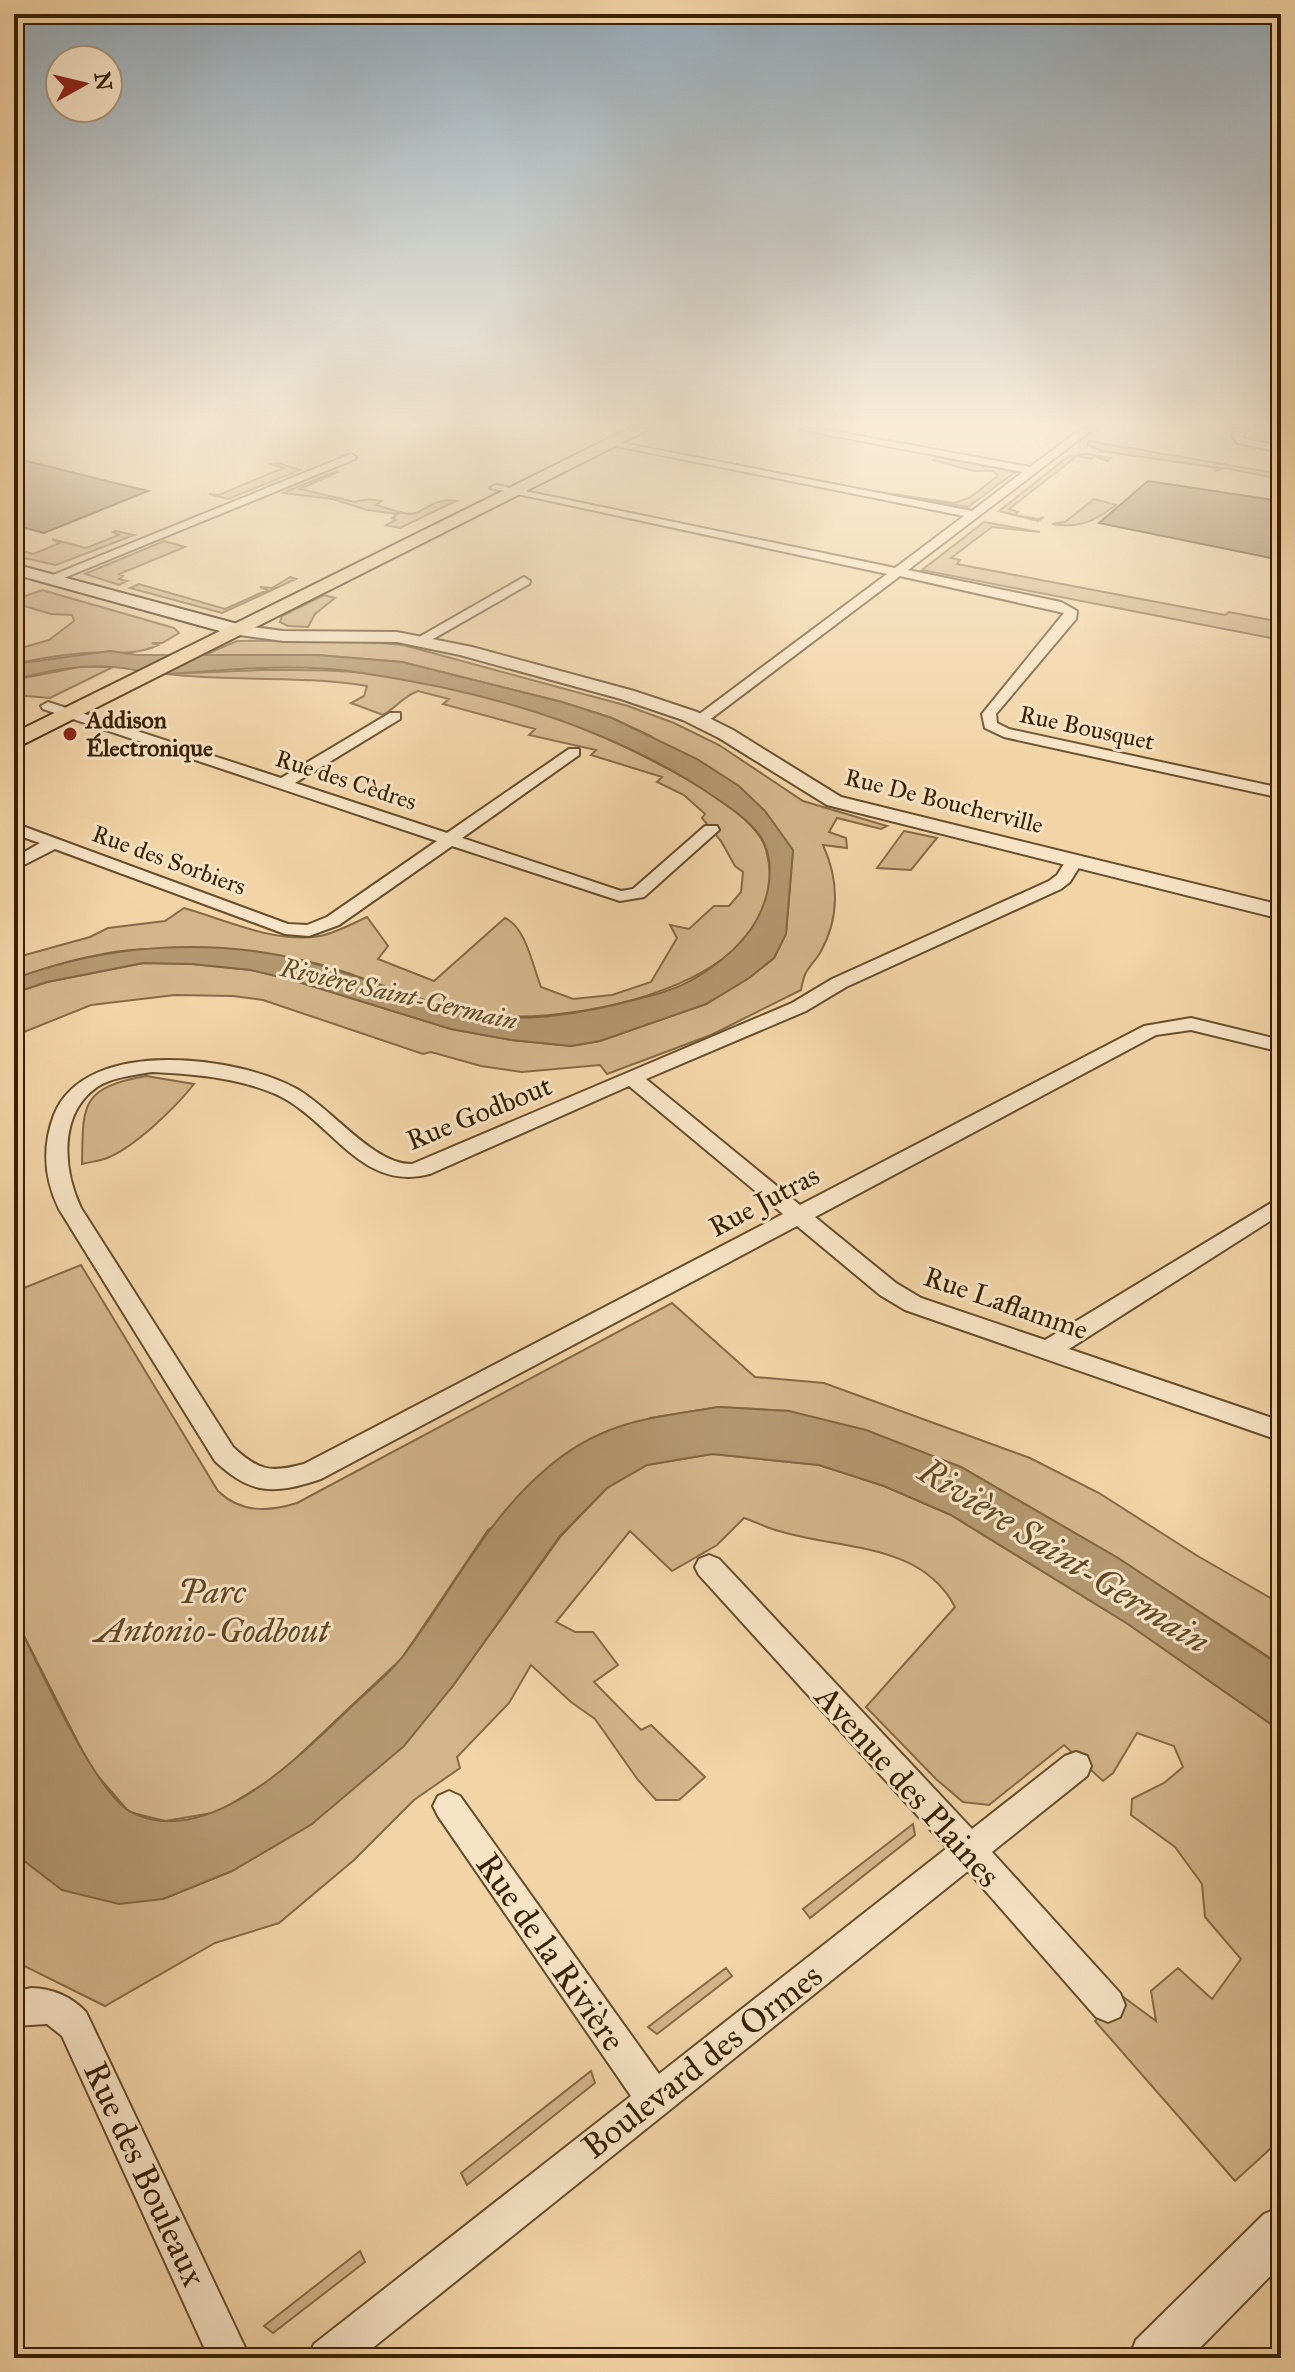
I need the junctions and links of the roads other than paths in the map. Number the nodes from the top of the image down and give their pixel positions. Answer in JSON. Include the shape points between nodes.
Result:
{"nodes":[{"id":1,"x":146,"y":540,"type":"edge"},
{"id":2,"x":398,"y":540,"type":"edge"},
{"id":3,"x":410,"y":540,"type":"edge"},
{"id":4,"x":736,"y":540,"type":"edge"},
{"id":5,"x":943,"y":540,"type":"edge"},
{"id":6,"x":14,"y":569,"type":"edge"},
{"id":7,"x":896,"y":574,"type":"junction"},
{"id":8,"x":49,"y":579,"type":"junction"},
{"id":9,"x":524,"y":581,"type":"dead end"},
{"id":10,"x":216,"y":624,"type":"junction"},
{"id":11,"x":238,"y":630,"type":"junction"},
{"id":12,"x":421,"y":640,"type":"junction"},
{"id":13,"x":59,"y":710,"type":"junction"},
{"id":14,"x":395,"y":716,"type":"dead end"},
{"id":15,"x":699,"y":721,"type":"junction"},
{"id":16,"x":14,"y":722,"type":"edge"},
{"id":17,"x":14,"y":742,"type":"edge"},
{"id":18,"x":574,"y":752,"type":"dead end"},
{"id":19,"x":282,"y":784,"type":"junction"},
{"id":20,"x":1281,"y":793,"type":"edge"},
{"id":21,"x":14,"y":828,"type":"edge"},
{"id":22,"x":711,"y":830,"type":"dead end"},
{"id":23,"x":449,"y":840,"type":"junction"},
{"id":24,"x":53,"y":843,"type":"junction"},
{"id":25,"x":1074,"y":861,"type":"junction"},
{"id":26,"x":14,"y":865,"type":"edge"},
{"id":27,"x":1281,"y":912,"type":"edge"},
{"id":28,"x":1281,"y":1046,"type":"edge"},
{"id":29,"x":634,"y":1080,"type":"junction"},
{"id":30,"x":1281,"y":1204,"type":"edge"},
{"id":31,"x":800,"y":1215,"type":"junction"},
{"id":32,"x":1050,"y":1349,"type":"junction"},
{"id":33,"x":1281,"y":1431,"type":"edge"},
{"id":34,"x":284,"y":1480,"type":"joint"},
{"id":35,"x":709,"y":1567,"type":"dead end"},
{"id":36,"x":1076,"y":1766,"type":"dead end"},
{"id":37,"x":449,"y":1806,"type":"dead end"},
{"id":38,"x":969,"y":1853,"type":"junction"},
{"id":39,"x":1108,"y":2005,"type":"dead end"},
{"id":40,"x":29,"y":2007,"type":"edge"},
{"id":41,"x":654,"y":2098,"type":"junction"},
{"id":42,"x":1281,"y":2231,"type":"edge"},
{"id":43,"x":230,"y":2358,"type":"edge"},
{"id":44,"x":328,"y":2358,"type":"edge"},
{"id":45,"x":1154,"y":2358,"type":"edge"}],
"edges":[{"from":1,"to":8,"type":"street"},
{"from":2,"to":10,"type":"main road"},
{"from":3,"to":11,"type":"main road"},
{"from":4,"to":7,"type":"street","name":"Rue Bousquet"},
{"from":5,"to":7,"type":"street"},
{"from":6,"to":8,"type":"main road"},
{"from":7,"to":15,"type":"street"},
{"from":7,"to":20,"type":"street","name":"Rue Bousquet","via":[[1070,611],[989,714],[993,728]]},
{"from":8,"to":10,"type":"main road"},
{"from":9,"to":12,"type":"street"},
{"from":10,"to":11,"type":"main road"},
{"from":10,"to":13,"type":"main road","via":[[115,673]]},
{"from":11,"to":12,"type":"street","name":"Rue De Boucherville"},
{"from":11,"to":13,"type":"main road"},
{"from":12,"to":15,"type":"street","name":"Rue De Boucherville","via":[[653,703]]},
{"from":13,"to":16,"type":"main road"},
{"from":13,"to":17,"type":"main road"},
{"from":13,"to":19,"type":"street","name":"Rue des Cèdres"},
{"from":14,"to":19,"type":"street"},
{"from":15,"to":25,"type":"street","name":"Rue De Boucherville","via":[[834,801]]},
{"from":18,"to":23,"type":"street"},
{"from":19,"to":23,"type":"street","name":"Rue des Cèdres"},
{"from":21,"to":24,"type":"street","name":"Rue des Sorbiers"},
{"from":22,"to":23,"type":"street","name":"Rue des Cèdres","via":[[631,896]]},
{"from":23,"to":24,"type":"street","name":"Rue des Sorbiers","via":[[333,921],[309,931],[285,929]]},
{"from":24,"to":26,"type":"street"},
{"from":25,"to":27,"type":"street","name":"Rue De Boucherville"},
{"from":25,"to":29,"type":"street","name":"Rue Godbout","via":[[1064,878],[1039,893]]},
{"from":28,"to":31,"type":"street","name":"Rue Jutras","via":[[1191,1024],[1151,1030]]},
{"from":29,"to":31,"type":"street","name":"Rue Laflamme"},
{"from":29,"to":34,"type":"street","name":"Rue Godbout","via":[[433,1166],[403,1173],[378,1164],[284,1091],[244,1079],[146,1066],[96,1079],[70,1098],[60,1122],[56,1166],[70,1209],[224,1454],[243,1472]]},
{"from":30,"to":32,"type":"street"},
{"from":31,"to":32,"type":"street","name":"Rue Laflamme","via":[[913,1304]]},
{"from":31,"to":34,"type":"street","name":"Rue Jutras","via":[[322,1467]]},
{"from":32,"to":33,"type":"street","name":"Rue Laflamme"},
{"from":35,"to":38,"type":"street","name":"Avenue des Plaines"},
{"from":36,"to":38,"type":"street","name":"Boulevard des Ormes"},
{"from":37,"to":41,"type":"street","name":"Rue de la Rivière"},
{"from":38,"to":39,"type":"street","name":"Avenue des Plaines"},
{"from":38,"to":41,"type":"street","name":"Boulevard des Ormes"},
{"from":40,"to":43,"type":"street","name":"Rue des Bouleaux","via":[[63,2012],[80,2034]]},
{"from":41,"to":44,"type":"street","name":"Boulevard des Ormes"},
{"from":42,"to":45,"type":"street"}]}
